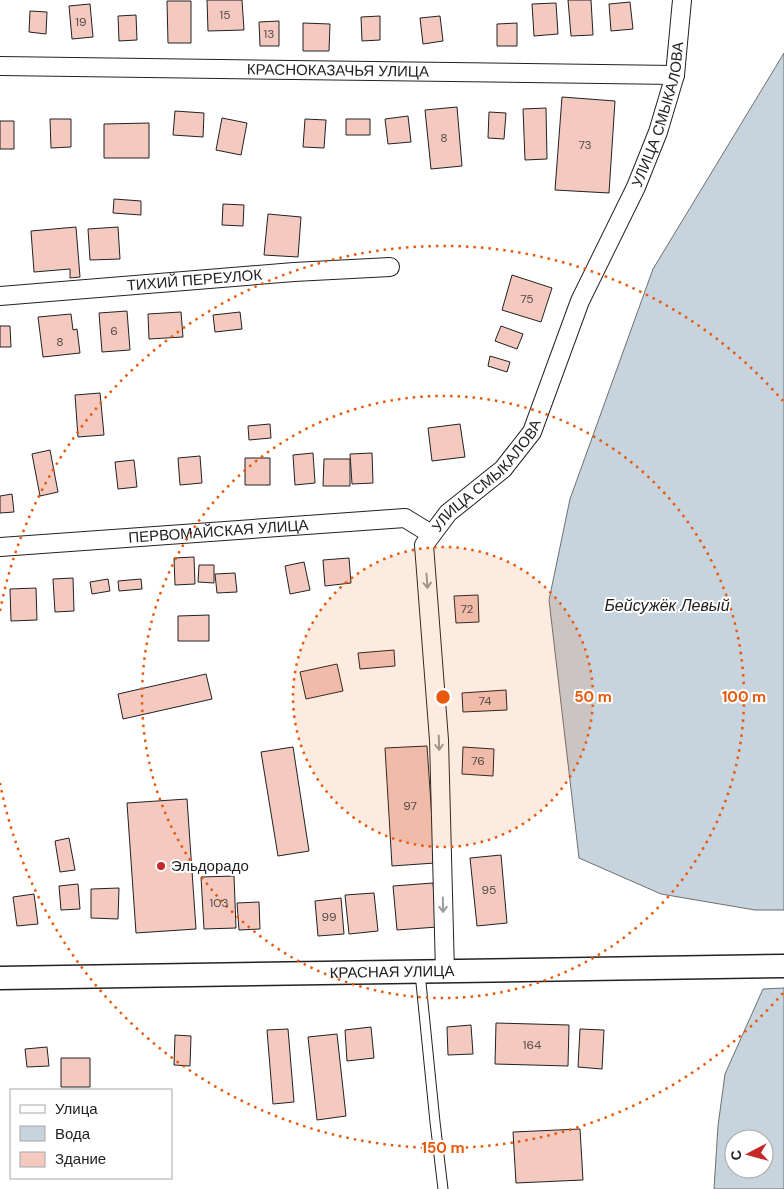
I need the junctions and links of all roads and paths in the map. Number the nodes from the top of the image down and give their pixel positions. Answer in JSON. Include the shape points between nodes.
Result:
{"nodes":[{"id":1,"x":682,"y":0,"type":"edge"},
{"id":2,"x":0,"y":66,"type":"edge"},
{"id":3,"x":675,"y":75,"type":"junction"},
{"id":4,"x":390,"y":268,"type":"dead end"},
{"id":5,"x":0,"y":296,"type":"edge"},
{"id":6,"x":431,"y":534,"type":"junction"},
{"id":7,"x":0,"y":547,"type":"edge"},
{"id":8,"x":784,"y":966,"type":"edge"},
{"id":9,"x":420,"y":972,"type":"junction"},
{"id":10,"x":445,"y":972,"type":"junction"},
{"id":11,"x":0,"y":978,"type":"edge"},
{"id":12,"x":443,"y":1189,"type":"edge"}],
"edges":[{"from":1,"to":3,"type":"street","name":"УЛИЦА СМЫКАЛОВА"},
{"from":2,"to":3,"type":"street","name":"КРАСНОКАЗАЧЬЯ УЛИЦА"},
{"from":3,"to":6,"type":"street","name":"УЛИЦА СМЫКАЛОВА","via":[[658,132],[636,187],[580,301],[532,432],[503,469],[448,512]]},
{"from":4,"to":5,"type":"street","name":"ТИХИЙ ПЕРЕУЛОК","via":[[294,272]]},
{"from":6,"to":7,"type":"street","name":"ПЕРВОМАЙСКАЯ УЛИЦА","via":[[405,518]]},
{"from":6,"to":10,"type":"street","name":"УЛИЦА СМЫКАЛОВА","one_way":true,"via":[[424,545],[439,740]]},
{"from":8,"to":10,"type":"street","name":"КРАСНАЯ УЛИЦА"},
{"from":9,"to":10,"type":"street","name":"КРАСНАЯ УЛИЦА"},
{"from":9,"to":11,"type":"street","name":"КРАСНАЯ УЛИЦА"},
{"from":9,"to":12,"type":"lane"}]}
